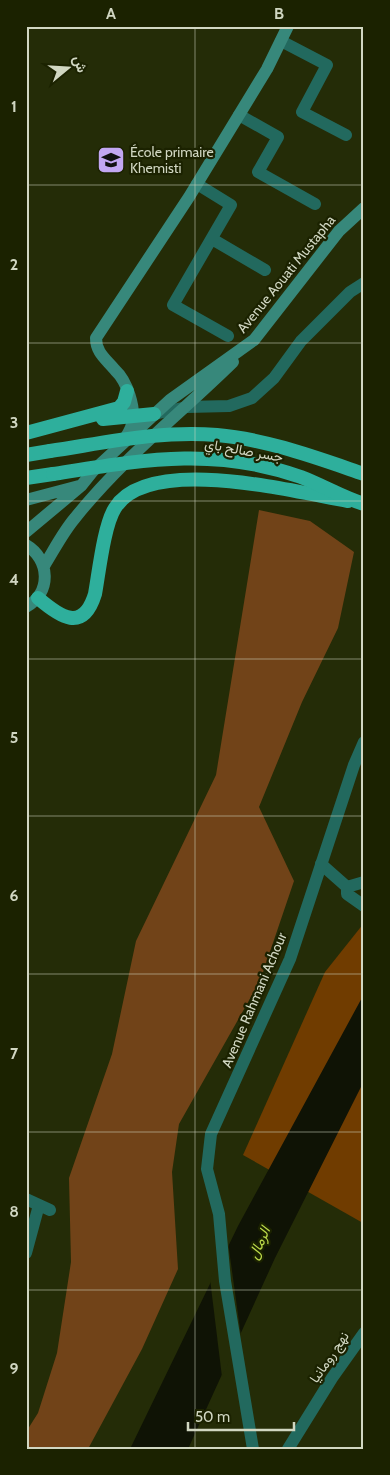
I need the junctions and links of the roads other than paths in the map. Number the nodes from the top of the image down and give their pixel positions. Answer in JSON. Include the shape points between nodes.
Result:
{"nodes":[{"id":1,"x":288,"y":26,"type":"edge"},
{"id":2,"x":281,"y":41,"type":"junction"},
{"id":3,"x":239,"y":115,"type":"junction"},
{"id":4,"x":346,"y":135,"type":"dead end"},
{"id":5,"x":197,"y":184,"type":"junction"},
{"id":6,"x":315,"y":204,"type":"dead end"},
{"id":7,"x":364,"y":208,"type":"edge"},
{"id":8,"x":212,"y":239,"type":"junction"},
{"id":9,"x":265,"y":270,"type":"dead end"},
{"id":10,"x":364,"y":283,"type":"edge"},
{"id":11,"x":228,"y":336,"type":"dead end"},
{"id":12,"x":254,"y":340,"type":"junction"},
{"id":13,"x":128,"y":390,"type":"junction"},
{"id":14,"x":187,"y":407,"type":"junction"},
{"id":15,"x":154,"y":414,"type":"junction"},
{"id":16,"x":132,"y":416,"type":"junction"},
{"id":17,"x":68,"y":422,"type":"junction"},
{"id":18,"x":26,"y":433,"type":"edge"},
{"id":19,"x":118,"y":448,"type":"junction"},
{"id":20,"x":26,"y":455,"type":"edge"},
{"id":21,"x":364,"y":474,"type":"edge"},
{"id":22,"x":26,"y":478,"type":"edge"},
{"id":23,"x":81,"y":486,"type":"junction"},
{"id":24,"x":26,"y":500,"type":"edge"},
{"id":25,"x":362,"y":504,"type":"edge"},
{"id":26,"x":26,"y":532,"type":"edge"},
{"id":27,"x":26,"y":545,"type":"edge"},
{"id":28,"x":44,"y":566,"type":"junction"},
{"id":29,"x":38,"y":598,"type":"junction"},
{"id":30,"x":26,"y":607,"type":"edge"},
{"id":31,"x":364,"y":742,"type":"edge"},
{"id":32,"x":322,"y":864,"type":"junction"},
{"id":33,"x":364,"y":882,"type":"edge"},
{"id":34,"x":347,"y":886,"type":"junction"},
{"id":35,"x":364,"y":906,"type":"edge"},
{"id":36,"x":26,"y":1199,"type":"edge"},
{"id":37,"x":26,"y":1253,"type":"edge"},
{"id":38,"x":364,"y":1333,"type":"edge"},
{"id":39,"x":252,"y":1449,"type":"edge"},
{"id":40,"x":288,"y":1449,"type":"edge"}],
"edges":[{"from":1,"to":2,"type":"main road"},
{"from":2,"to":3,"type":"main road"},
{"from":2,"to":4,"type":"street","via":[[327,65],[302,112]]},
{"from":3,"to":5,"type":"main road"},
{"from":3,"to":6,"type":"street","via":[[278,137],[258,172]]},
{"from":5,"to":8,"type":"street","via":[[231,205]]},
{"from":5,"to":13,"type":"main road","via":[[96,338],[100,354]]},
{"from":7,"to":12,"type":"main road","name":"Avenue Aouati Mustapha","via":[[339,231]]},
{"from":8,"to":9,"type":"street"},
{"from":8,"to":11,"type":"street","via":[[174,305]]},
{"from":10,"to":14,"type":"street","via":[[350,292],[301,341],[274,378],[252,398],[229,406]]},
{"from":12,"to":14,"type":"main road"},
{"from":12,"to":15,"type":"main road","name":"Avenue Aouati Mustapha","via":[[193,382]]},
{"from":13,"to":16,"type":"main road"},
{"from":13,"to":17,"type":"highway","via":[[119,408]]},
{"from":14,"to":15,"type":"street"},
{"from":14,"to":28,"type":"main road","via":[[114,473],[74,519]]},
{"from":15,"to":16,"type":"highway"},
{"from":15,"to":19,"type":"main road","name":"Avenue Aouati Mustapha"},
{"from":16,"to":17,"type":"highway"},
{"from":16,"to":19,"type":"main road","via":[[130,430]]},
{"from":17,"to":18,"type":"highway"},
{"from":19,"to":23,"type":"main road","name":"Avenue Aouati Mustapha"},
{"from":20,"to":21,"type":"highway","bridge":true,"via":[[145,437],[216,435],[250,439]]},
{"from":22,"to":25,"type":"highway","name":"جسر صالح باي","bridge":true,"via":[[162,458],[212,458],[300,477]]},
{"from":23,"to":24,"type":"main road"},
{"from":23,"to":26,"type":"main road","name":"Avenue Aouati Mustapha"},
{"from":25,"to":29,"type":"highway","bridge":true,"via":[[231,481],[169,479],[147,484],[122,499],[111,516],[95,594],[82,615],[66,618]]},
{"from":27,"to":28,"type":"main road","via":[[40,557]]},
{"from":28,"to":29,"type":"main road","via":[[44,588]]},
{"from":29,"to":30,"type":"main road"},
{"from":31,"to":32,"type":"street","name":"Avenue Rahmani Achour"},
{"from":32,"to":34,"type":"street"},
{"from":32,"to":39,"type":"street","name":"Avenue Rahmani Achour","via":[[290,959],[211,1134],[207,1169],[219,1214],[225,1281]]},
{"from":33,"to":34,"type":"street"},
{"from":34,"to":35,"type":"street","via":[[347,894]]},
{"from":36,"to":37,"type":"street","via":[[45,1207]]},
{"from":38,"to":40,"type":"street","name":"نهج رومانيا"}]}
